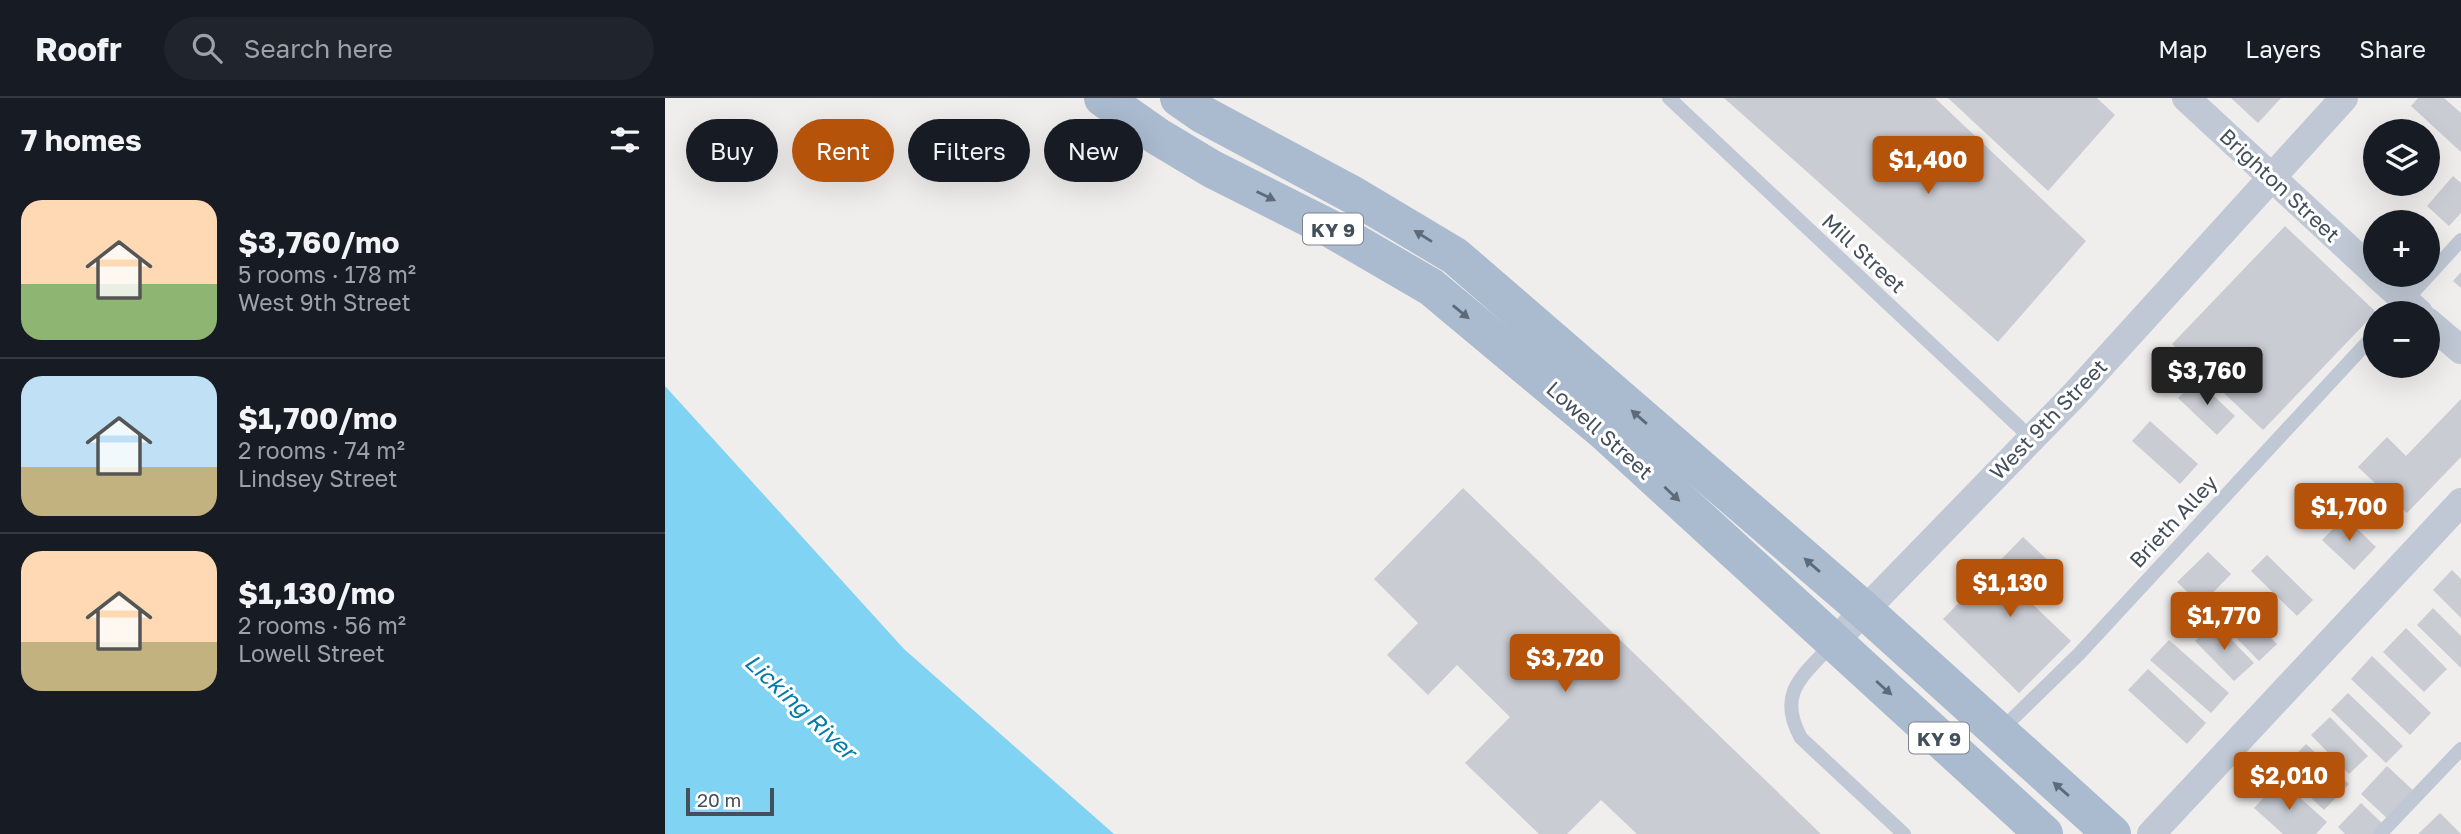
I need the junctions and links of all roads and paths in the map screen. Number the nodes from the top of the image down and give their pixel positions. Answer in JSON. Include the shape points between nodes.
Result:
{"nodes":[{"id":1,"x":1103,"y":98,"type":"edge"},
{"id":2,"x":1179,"y":98,"type":"edge"},
{"id":3,"x":1669,"y":98,"type":"edge"},
{"id":4,"x":2186,"y":98,"type":"edge"},
{"id":5,"x":2344,"y":98,"type":"edge"},
{"id":6,"x":2272,"y":176,"type":"junction"},
{"id":7,"x":2461,"y":240,"type":"edge"},
{"id":8,"x":2363,"y":262,"type":"edge"},
{"id":9,"x":2387,"y":287,"type":"edge"},
{"id":10,"x":2399,"y":301,"type":"edge"},
{"id":11,"x":2412,"y":301,"type":"edge"},
{"id":12,"x":2440,"y":332,"type":"edge"},
{"id":13,"x":2363,"y":347,"type":"edge"},
{"id":14,"x":2461,"y":350,"type":"edge"},
{"id":15,"x":2030,"y":437,"type":"junction"},
{"id":16,"x":2461,"y":502,"type":"edge"},
{"id":17,"x":1863,"y":610,"type":"junction"},
{"id":18,"x":1833,"y":642,"type":"junction"},
{"id":19,"x":1998,"y":733,"type":"junction"},
{"id":20,"x":2461,"y":749,"type":"edge"},
{"id":21,"x":1904,"y":834,"type":"edge"},
{"id":22,"x":2044,"y":834,"type":"edge"},
{"id":23,"x":2112,"y":834,"type":"edge"},
{"id":24,"x":2151,"y":834,"type":"edge"},
{"id":25,"x":2380,"y":834,"type":"edge"}],
"edges":[{"from":1,"to":18,"type":"main road","name":"Lowell Street","number":"KY 9","one_way":true,"via":[[1212,169],[1333,230],[1431,287],[1596,425]]},
{"from":17,"to":2,"type":"main road","name":"Lowell Street","number":"KY 9","one_way":true,"via":[[1455,256]]},
{"from":3,"to":15,"type":"lane","name":"Mill Street"},
{"from":4,"to":6,"type":"street","name":"Brighton Street"},
{"from":5,"to":6,"type":"street","name":"West 9th Street"},
{"from":6,"to":8,"type":"street","name":"Brighton Street"},
{"from":6,"to":15,"type":"street","name":"West 9th Street","via":[[2076,393]]},
{"from":7,"to":11,"type":"lane"},
{"from":9,"to":10,"type":"street","name":"Brighton Street"},
{"from":12,"to":14,"type":"street"},
{"from":13,"to":19,"type":"lane","name":"Brieth Alley","via":[[2078,654]]},
{"from":15,"to":17,"type":"street","name":"West 9th Street"},
{"from":16,"to":24,"type":"street"},
{"from":17,"to":18,"type":"street","name":"West 9th Street"},
{"from":17,"to":19,"type":"main road","name":"Lowell Street","number":"KY 9"},
{"from":18,"to":21,"type":"lane","via":[[1796,685],[1789,709],[1792,721],[1801,738]]},
{"from":18,"to":22,"type":"main road","name":"Lowell Street","number":"KY 9","one_way":true},
{"from":23,"to":19,"type":"main road","name":"Lowell Street","number":"KY 9","one_way":true},
{"from":20,"to":25,"type":"lane"}]}
